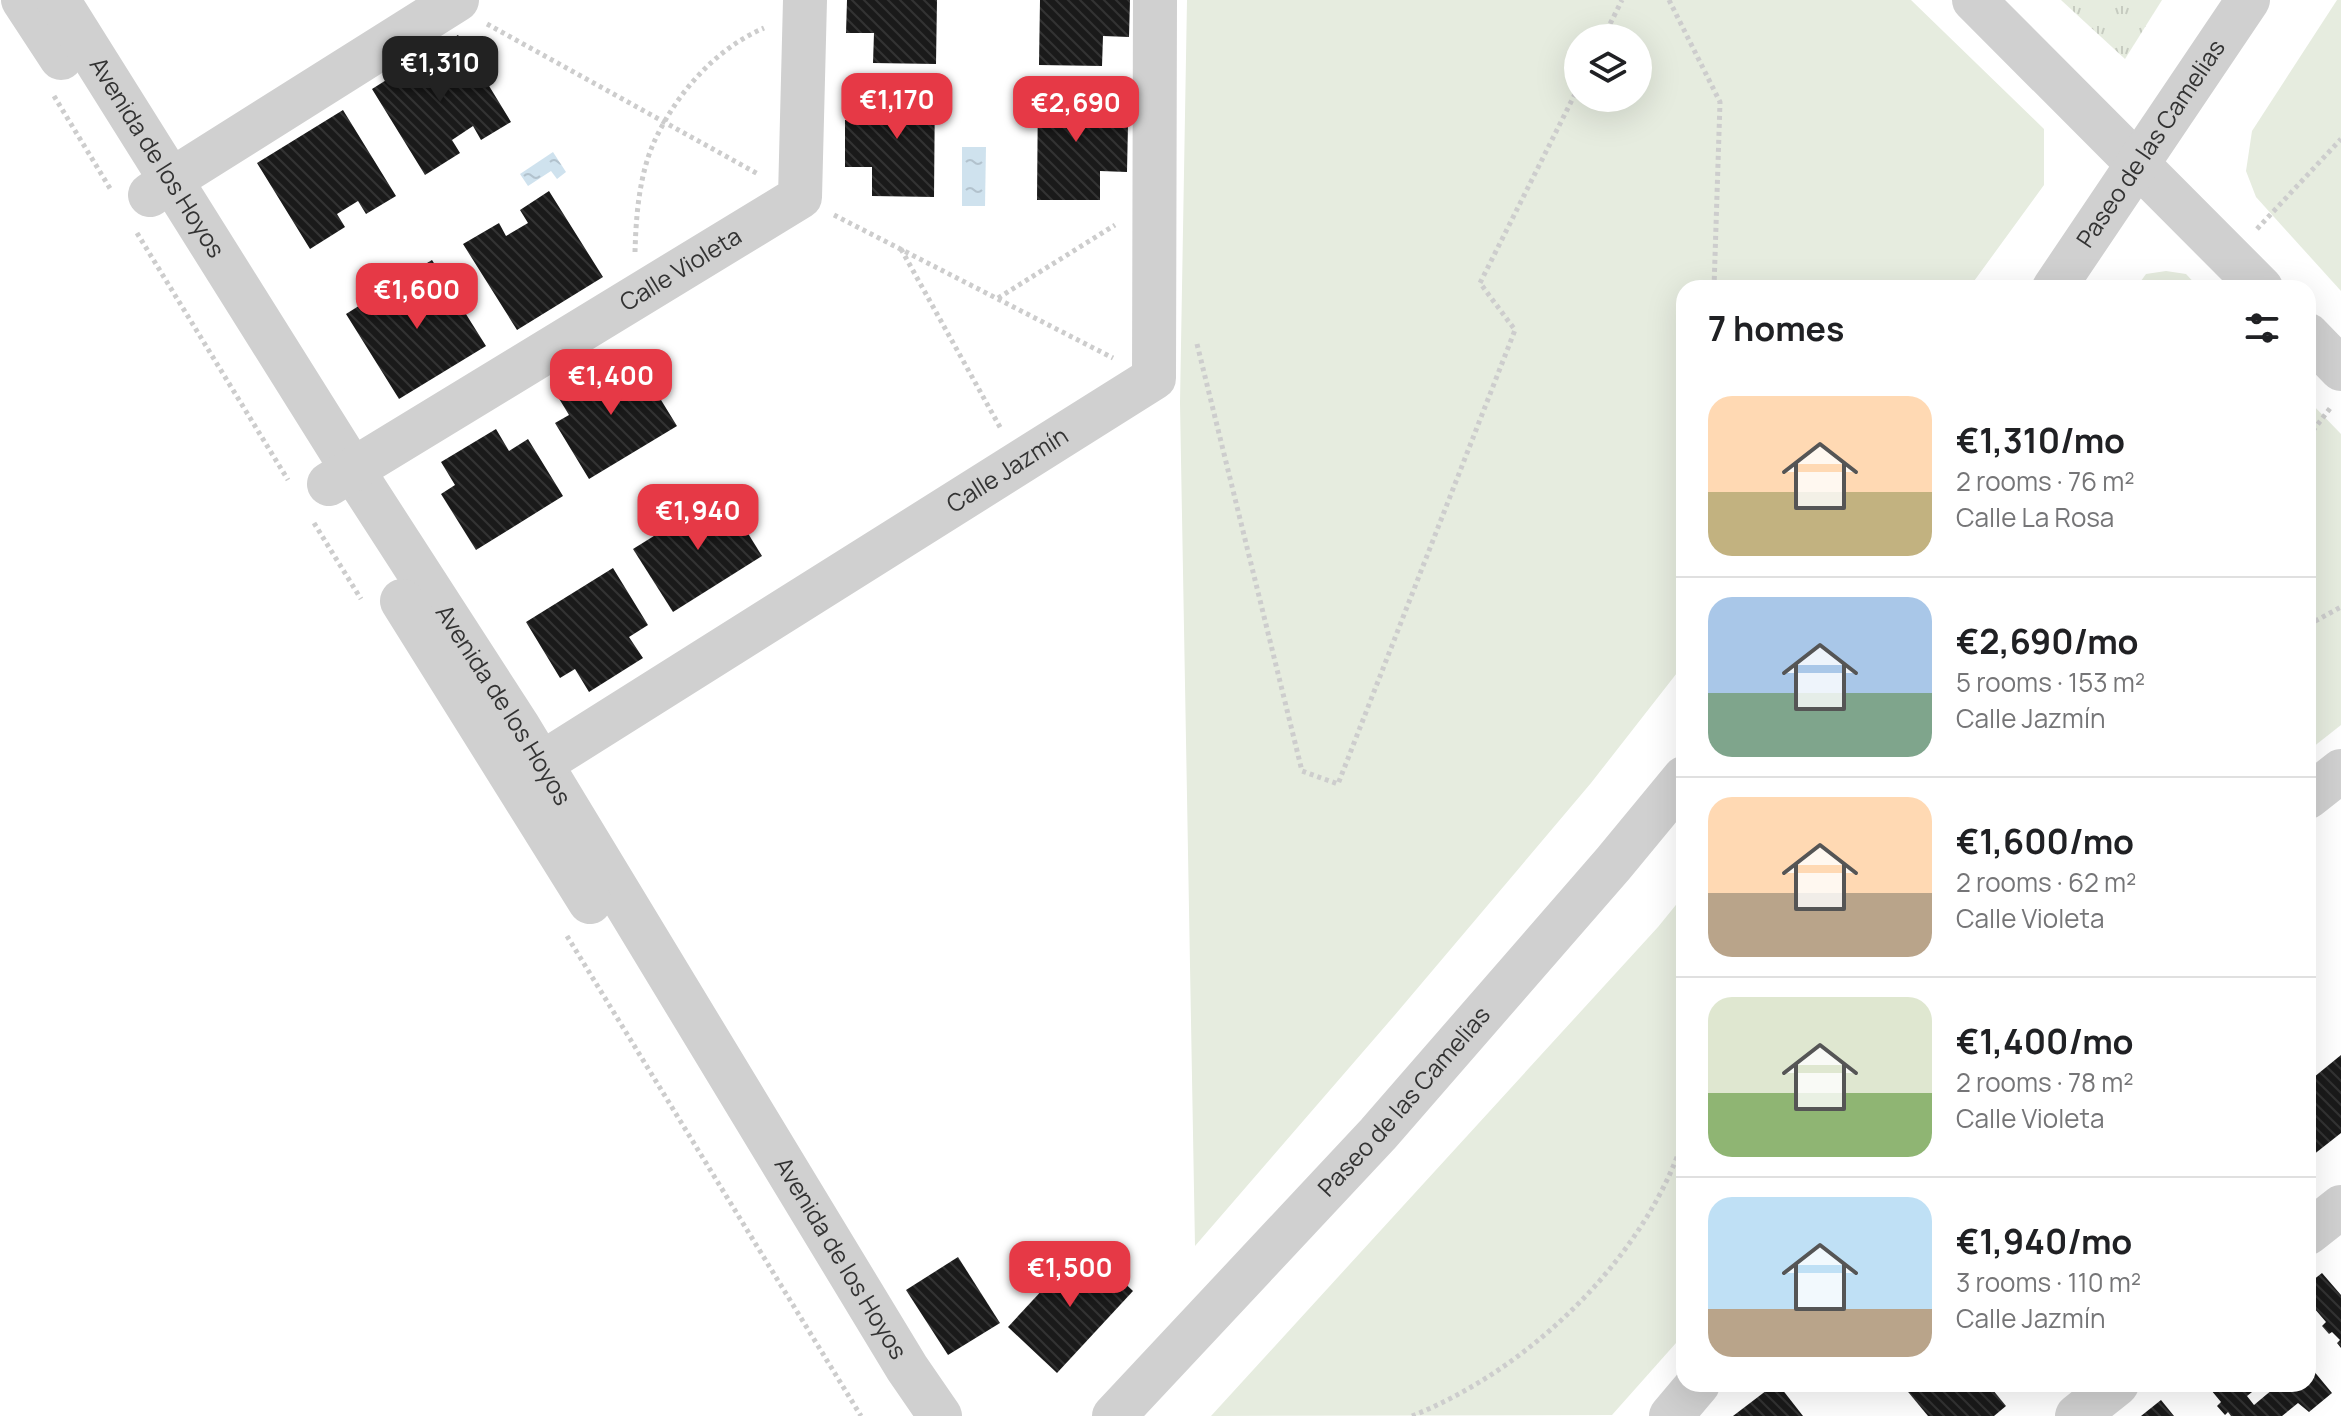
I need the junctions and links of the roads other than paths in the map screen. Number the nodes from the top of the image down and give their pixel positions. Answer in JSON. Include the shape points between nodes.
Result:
{"nodes":[{"id":1,"x":23,"y":0,"type":"edge"},
{"id":2,"x":58,"y":0,"type":"edge"},
{"id":3,"x":457,"y":0,"type":"edge"},
{"id":4,"x":1155,"y":0,"type":"edge"},
{"id":5,"x":1974,"y":0,"type":"edge"},
{"id":6,"x":2248,"y":0,"type":"edge"},
{"id":7,"x":805,"y":11,"type":"edge"},
{"id":8,"x":2139,"y":164,"type":"junction"},
{"id":9,"x":161,"y":188,"type":"junction"},
{"id":10,"x":2059,"y":280,"type":"edge"},
{"id":11,"x":2253,"y":280,"type":"edge"},
{"id":12,"x":2316,"y":348,"type":"edge"},
{"id":13,"x":2338,"y":385,"type":"edge"},
{"id":14,"x":340,"y":477,"type":"junction"},
{"id":15,"x":542,"y":763,"type":"junction"},
{"id":16,"x":2341,"y":771,"type":"edge"},
{"id":17,"x":1676,"y":788,"type":"edge"},
{"id":18,"x":2316,"y":791,"type":"edge"},
{"id":19,"x":2341,"y":1207,"type":"edge"},
{"id":20,"x":2316,"y":1227,"type":"edge"},
{"id":21,"x":1691,"y":1392,"type":"edge"},
{"id":22,"x":2107,"y":1392,"type":"edge"},
{"id":23,"x":902,"y":1416,"type":"edge"},
{"id":24,"x":940,"y":1416,"type":"edge"},
{"id":25,"x":1114,"y":1416,"type":"edge"},
{"id":26,"x":1671,"y":1416,"type":"edge"},
{"id":27,"x":2077,"y":1416,"type":"edge"}],
"edges":[{"from":1,"to":9,"type":"street","name":"Avenida de los Hoyos"},
{"from":2,"to":9,"type":"street","name":"Avenida de los Hoyos"},
{"from":3,"to":9,"type":"street"},
{"from":4,"to":15,"type":"street","name":"Calle Jazmín","via":[[1154,378]]},
{"from":5,"to":8,"type":"street"},
{"from":6,"to":8,"type":"street","name":"Paseo de las Camelias"},
{"from":7,"to":14,"type":"street","name":"Calle Violeta","via":[[800,197]]},
{"from":8,"to":10,"type":"street","name":"Paseo de las Camelias"},
{"from":8,"to":11,"type":"street"},
{"from":9,"to":14,"type":"street","name":"Avenida de los Hoyos"},
{"from":12,"to":13,"type":"street"},
{"from":14,"to":15,"type":"street","name":"Avenida de los Hoyos"},
{"from":14,"to":23,"type":"street","name":"Avenida de los Hoyos","via":[[525,796]]},
{"from":15,"to":24,"type":"street","name":"Avenida de los Hoyos"},
{"from":16,"to":18,"type":"street"},
{"from":17,"to":25,"type":"street","name":"Paseo de las Camelias","via":[[1378,1134]]},
{"from":19,"to":20,"type":"street"},
{"from":21,"to":26,"type":"street"},
{"from":22,"to":27,"type":"street"}]}
